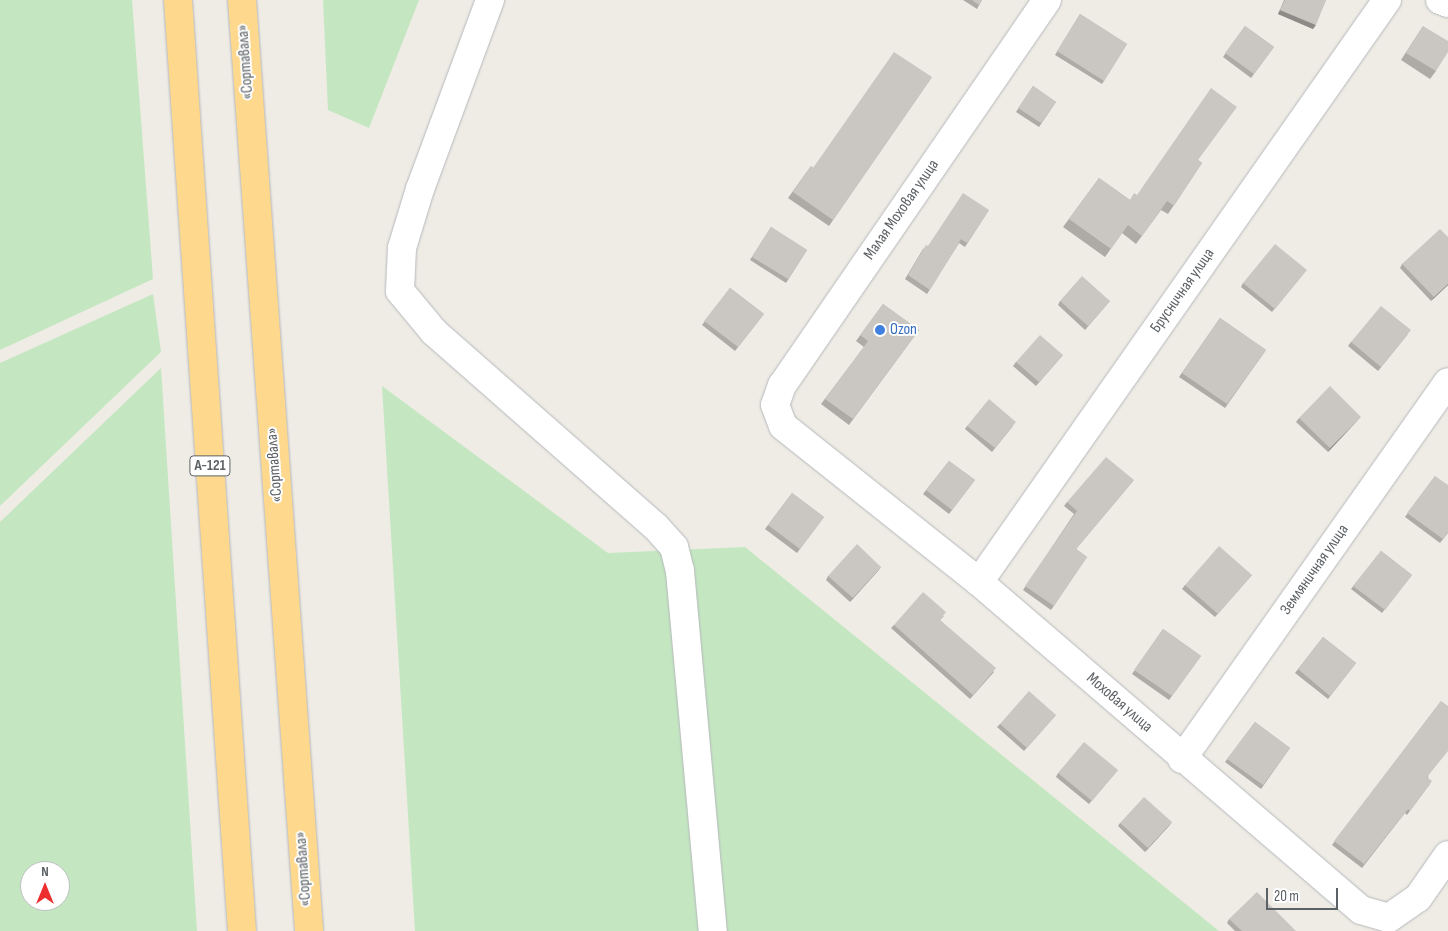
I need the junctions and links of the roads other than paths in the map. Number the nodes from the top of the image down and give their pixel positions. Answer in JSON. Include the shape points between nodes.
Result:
{"nodes":[{"id":1,"x":178,"y":0,"type":"edge"},
{"id":2,"x":242,"y":0,"type":"edge"},
{"id":3,"x":490,"y":0,"type":"edge"},
{"id":4,"x":1047,"y":0,"type":"edge"},
{"id":5,"x":1387,"y":0,"type":"edge"},
{"id":6,"x":1440,"y":0,"type":"edge"},
{"id":7,"x":1448,"y":3,"type":"edge"},
{"id":8,"x":1448,"y":382,"type":"edge"},
{"id":9,"x":783,"y":426,"type":"joint"},
{"id":10,"x":979,"y":582,"type":"junction"},
{"id":11,"x":1182,"y":759,"type":"junction"},
{"id":12,"x":1448,"y":855,"type":"edge"},
{"id":13,"x":242,"y":931,"type":"edge"},
{"id":14,"x":309,"y":931,"type":"edge"},
{"id":15,"x":713,"y":931,"type":"edge"}],
"edges":[{"from":1,"to":13,"type":"highway","number":"А-121"},
{"from":2,"to":14,"type":"highway","name":"«Сортавала»"},
{"from":3,"to":15,"type":"street","via":[[420,189],[402,248],[400,291],[434,332],[674,547],[681,581]]},
{"from":4,"to":9,"type":"street","name":"Малая Моховая улица","via":[[782,385],[775,405]]},
{"from":5,"to":10,"type":"street","name":"Брусничная улица"},
{"from":6,"to":7,"type":"street"},
{"from":8,"to":11,"type":"street","name":"Земляничная улица"},
{"from":9,"to":10,"type":"street","name":"Моховая улица"},
{"from":10,"to":11,"type":"street","name":"Моховая улица"},
{"from":11,"to":12,"type":"street","name":"Моховая улица","via":[[1360,910],[1389,918],[1418,898]]}]}
